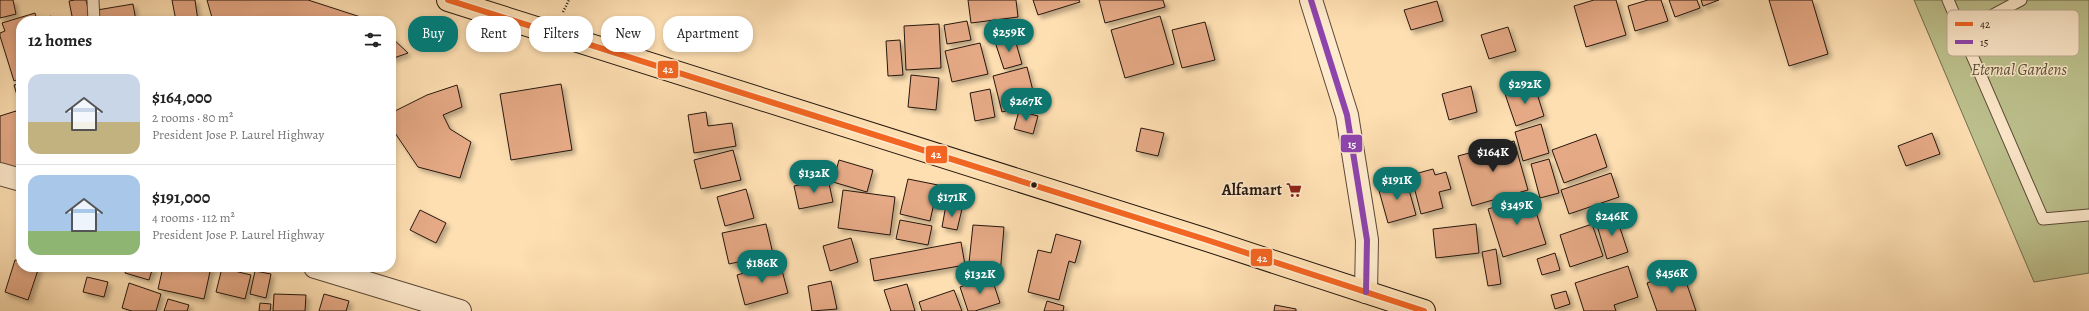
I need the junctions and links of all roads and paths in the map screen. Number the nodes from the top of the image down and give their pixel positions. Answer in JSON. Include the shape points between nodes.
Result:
{"nodes":[{"id":1,"x":93,"y":0,"type":"edge"},
{"id":2,"x":448,"y":0,"type":"edge"},
{"id":3,"x":1311,"y":0,"type":"edge"},
{"id":4,"x":1948,"y":0,"type":"edge"},
{"id":5,"x":2021,"y":0,"type":"edge"},
{"id":6,"x":1952,"y":10,"type":"edge"},
{"id":7,"x":2002,"y":10,"type":"edge"},
{"id":8,"x":94,"y":16,"type":"edge"},
{"id":9,"x":1972,"y":56,"type":"edge"},
{"id":10,"x":0,"y":174,"type":"edge"},
{"id":11,"x":16,"y":179,"type":"edge"},
{"id":12,"x":2089,"y":215,"type":"edge"},
{"id":13,"x":331,"y":272,"type":"edge"},
{"id":14,"x":1366,"y":292,"type":"junction"},
{"id":15,"x":460,"y":311,"type":"edge"},
{"id":16,"x":1424,"y":311,"type":"edge"}],
"edges":[{"from":1,"to":8,"type":"lane"},
{"from":2,"to":14,"type":"highway"},
{"from":3,"to":14,"type":"street","via":[[1347,115],[1367,240]]},
{"from":4,"to":6,"type":"lane"},
{"from":5,"to":7,"type":"lane"},
{"from":9,"to":12,"type":"lane","via":[[2043,219]]},
{"from":10,"to":11,"type":"street"},
{"from":13,"to":15,"type":"street"},
{"from":14,"to":16,"type":"highway"}]}
